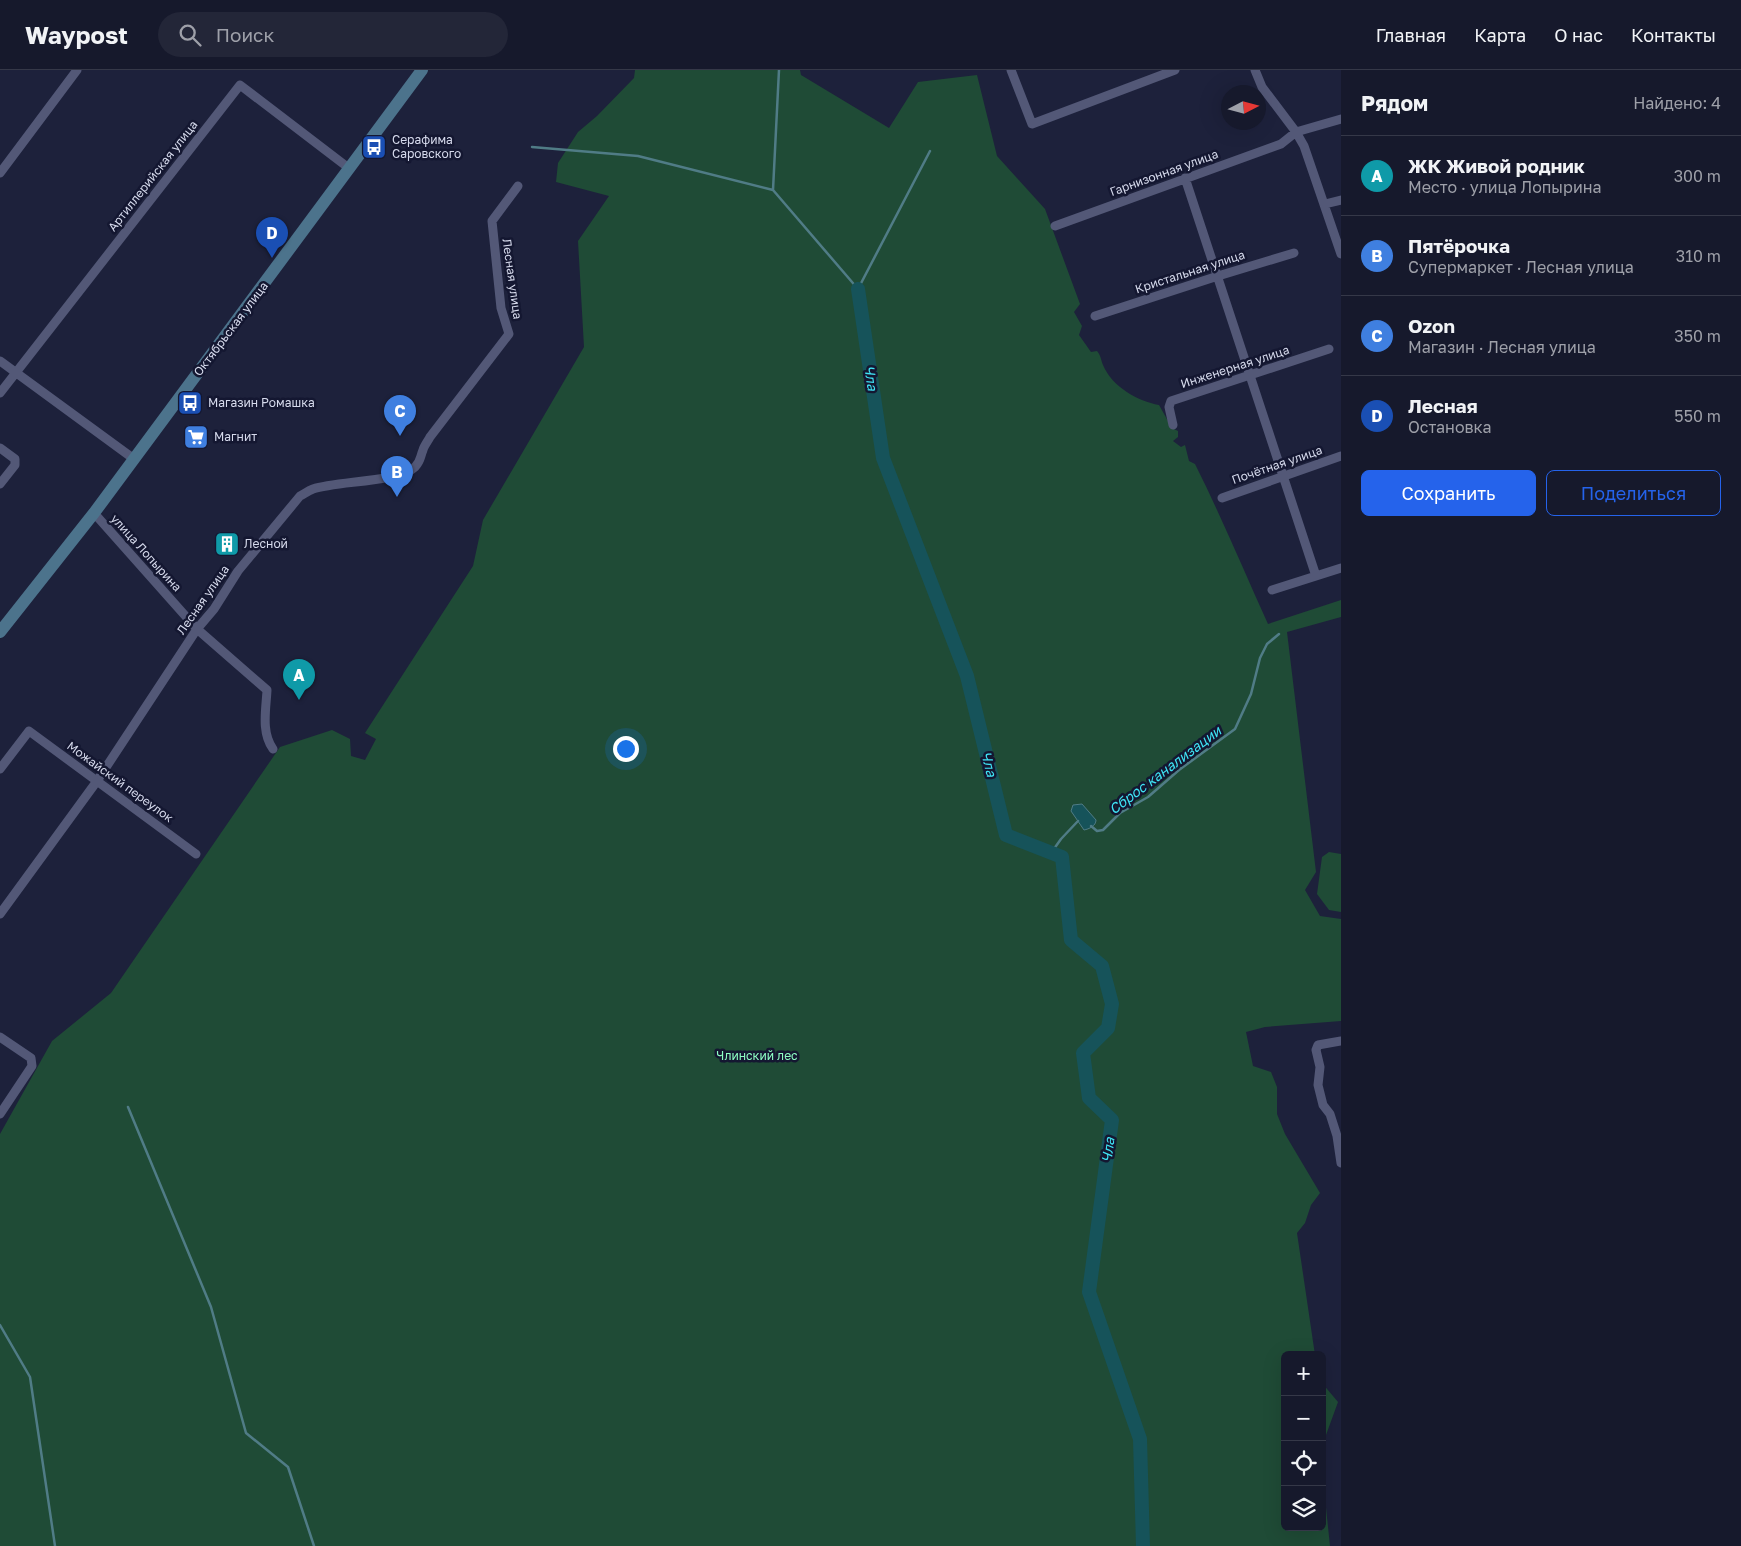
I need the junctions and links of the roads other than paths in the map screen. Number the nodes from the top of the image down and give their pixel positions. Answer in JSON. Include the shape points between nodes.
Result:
{"nodes":[{"id":1,"x":77,"y":70,"type":"edge"},
{"id":2,"x":422,"y":70,"type":"edge"},
{"id":3,"x":1011,"y":70,"type":"edge"},
{"id":4,"x":1175,"y":70,"type":"edge"},
{"id":5,"x":1255,"y":70,"type":"edge"},
{"id":6,"x":1341,"y":119,"type":"edge"},
{"id":7,"x":1296,"y":132,"type":"junction"},
{"id":8,"x":350,"y":169,"type":"junction"},
{"id":9,"x":0,"y":173,"type":"edge"},
{"id":10,"x":1185,"y":178,"type":"junction"},
{"id":11,"x":518,"y":186,"type":"dead end"},
{"id":12,"x":1341,"y":200,"type":"edge"},
{"id":13,"x":1325,"y":204,"type":"junction"},
{"id":14,"x":1055,"y":226,"type":"dead end"},
{"id":15,"x":1294,"y":253,"type":"dead end"},
{"id":16,"x":1341,"y":254,"type":"edge"},
{"id":17,"x":1218,"y":276,"type":"junction"},
{"id":18,"x":1095,"y":316,"type":"dead end"},
{"id":19,"x":1329,"y":349,"type":"dead end"},
{"id":20,"x":0,"y":361,"type":"edge"},
{"id":21,"x":15,"y":372,"type":"junction"},
{"id":22,"x":1250,"y":375,"type":"junction"},
{"id":23,"x":0,"y":393,"type":"edge"},
{"id":24,"x":1174,"y":424,"type":"dead end"},
{"id":25,"x":0,"y":448,"type":"edge"},
{"id":26,"x":1341,"y":456,"type":"edge"},
{"id":27,"x":134,"y":459,"type":"junction"},
{"id":28,"x":1283,"y":476,"type":"junction"},
{"id":29,"x":0,"y":484,"type":"edge"},
{"id":30,"x":1222,"y":498,"type":"dead end"},
{"id":31,"x":94,"y":513,"type":"junction"},
{"id":32,"x":1341,"y":568,"type":"edge"},
{"id":33,"x":1316,"y":576,"type":"junction"},
{"id":34,"x":1272,"y":590,"type":"dead end"},
{"id":35,"x":197,"y":629,"type":"junction"},
{"id":36,"x":0,"y":632,"type":"edge"},
{"id":37,"x":272,"y":749,"type":"dead end"},
{"id":38,"x":0,"y":769,"type":"edge"},
{"id":39,"x":96,"y":781,"type":"junction"},
{"id":40,"x":196,"y":854,"type":"dead end"},
{"id":41,"x":0,"y":914,"type":"edge"},
{"id":42,"x":0,"y":1037,"type":"edge"},
{"id":43,"x":1341,"y":1041,"type":"edge"},
{"id":44,"x":0,"y":1114,"type":"edge"},
{"id":45,"x":1339,"y":1136,"type":"edge"},
{"id":46,"x":1341,"y":1163,"type":"edge"}],
"edges":[{"from":1,"to":9,"type":"street"},
{"from":2,"to":8,"type":"main road","name":"Октябрьская улица"},
{"from":3,"to":4,"type":"street","via":[[1032,124]]},
{"from":5,"to":7,"type":"street","via":[[1262,88]]},
{"from":6,"to":7,"type":"street"},
{"from":7,"to":10,"type":"street","name":"Гарнизонная улица","via":[[1282,144]]},
{"from":7,"to":13,"type":"street"},
{"from":8,"to":21,"type":"street","name":"Артиллерийская улица","via":[[240,85]]},
{"from":8,"to":27,"type":"main road","name":"Октябрьская улица"},
{"from":10,"to":14,"type":"street","name":"Гарнизонная улица"},
{"from":10,"to":17,"type":"street"},
{"from":11,"to":35,"type":"street","name":"Лесная улица","via":[[492,221],[501,308],[508,334],[430,437],[422,458],[406,473],[323,486],[300,496],[238,571]]},
{"from":12,"to":13,"type":"street"},
{"from":13,"to":16,"type":"street"},
{"from":15,"to":17,"type":"street","name":"Кристальная улица"},
{"from":17,"to":18,"type":"street","name":"Кристальная улица"},
{"from":17,"to":22,"type":"street"},
{"from":19,"to":22,"type":"street","name":"Инженерная улица"},
{"from":20,"to":21,"type":"street"},
{"from":21,"to":23,"type":"street","name":"Артиллерийская улица"},
{"from":21,"to":27,"type":"street"},
{"from":22,"to":24,"type":"street","name":"Инженерная улица","via":[[1171,401],[1169,407]]},
{"from":22,"to":28,"type":"street"},
{"from":25,"to":29,"type":"street","via":[[15,459],[15,465]]},
{"from":26,"to":28,"type":"street","name":"Почётная улица"},
{"from":27,"to":31,"type":"main road","name":"Октябрьская улица"},
{"from":28,"to":30,"type":"street","name":"Почётная улица"},
{"from":28,"to":33,"type":"street"},
{"from":31,"to":35,"type":"street","name":"улица Лопырина"},
{"from":31,"to":36,"type":"main road","name":"Октябрьская улица"},
{"from":32,"to":33,"type":"street"},
{"from":33,"to":34,"type":"street"},
{"from":35,"to":37,"type":"street","name":"улица Лопырина","via":[[267,690],[265,727],[267,742]]},
{"from":35,"to":39,"type":"street","name":"Лесная улица"},
{"from":38,"to":39,"type":"street","name":"Можайский переулок","via":[[29,731]]},
{"from":39,"to":40,"type":"street","name":"Можайский переулок"},
{"from":39,"to":41,"type":"street","name":"Лесная улица"},
{"from":42,"to":44,"type":"street","via":[[31,1058],[32,1066]]},
{"from":43,"to":45,"type":"street","via":[[1318,1045],[1316,1050],[1323,1105]]},
{"from":45,"to":46,"type":"street"}]}
